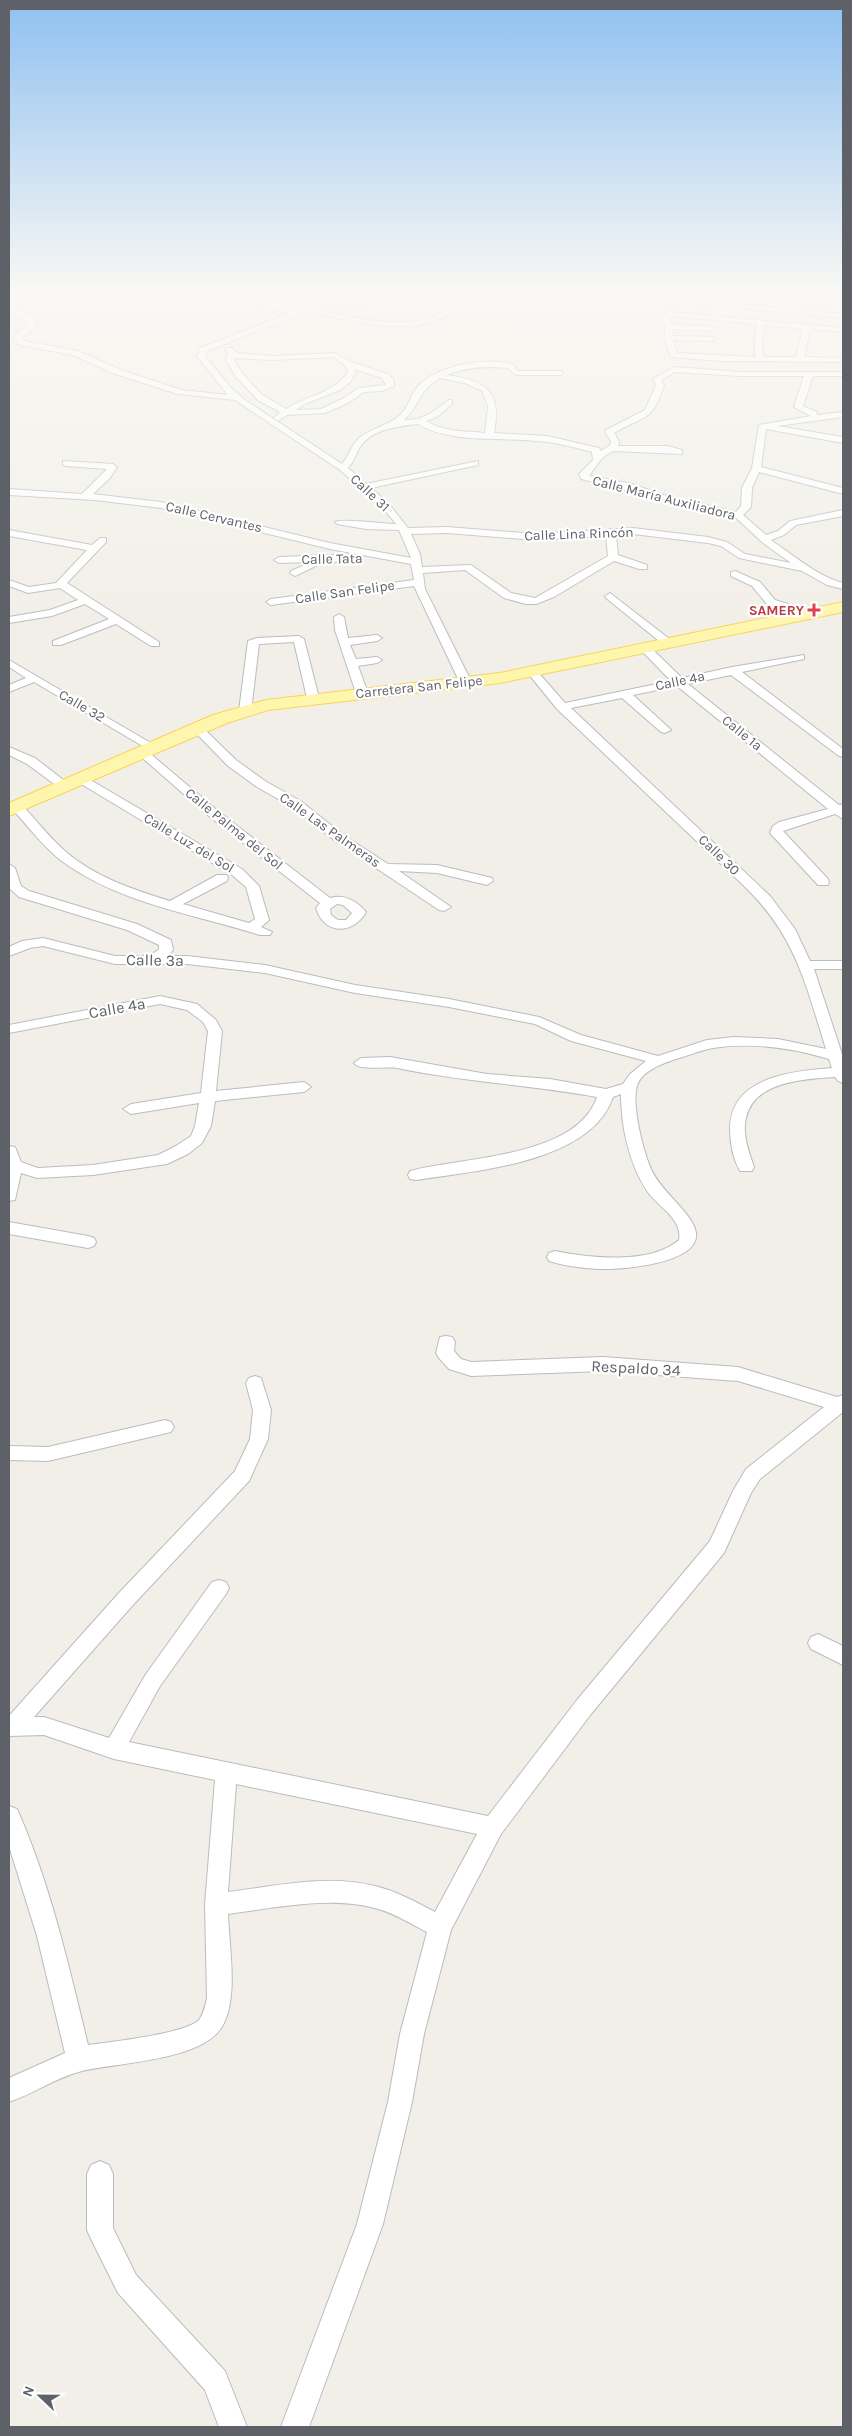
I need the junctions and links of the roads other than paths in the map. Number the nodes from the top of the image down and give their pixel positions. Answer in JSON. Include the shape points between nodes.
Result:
{"nodes":[{"id":1,"x":246,"y":404,"type":"edge"},
{"id":2,"x":270,"y":404,"type":"edge"},
{"id":3,"x":300,"y":404,"type":"edge"},
{"id":4,"x":338,"y":404,"type":"edge"},
{"id":5,"x":414,"y":404,"type":"edge"},
{"id":6,"x":447,"y":404,"type":"edge"},
{"id":7,"x":492,"y":404,"type":"edge"},
{"id":8,"x":655,"y":404,"type":"edge"},
{"id":9,"x":799,"y":404,"type":"edge"},
{"id":10,"x":285,"y":413,"type":"junction"},
{"id":11,"x":843,"y":415,"type":"edge"},
{"id":12,"x":814,"y":417,"type":"junction"},
{"id":13,"x":271,"y":420,"type":"junction"},
{"id":14,"x":420,"y":421,"type":"junction"},
{"id":15,"x":843,"y":423,"type":"edge"},
{"id":16,"x":394,"y":424,"type":"junction"},
{"id":17,"x":762,"y":427,"type":"junction"},
{"id":18,"x":489,"y":435,"type":"junction"},
{"id":19,"x":843,"y":440,"type":"edge"},
{"id":20,"x":611,"y":448,"type":"junction"},
{"id":21,"x":680,"y":452,"type":"dead end"},
{"id":22,"x":598,"y":457,"type":"junction"},
{"id":23,"x":66,"y":463,"type":"dead end"},
{"id":24,"x":475,"y":463,"type":"dead end"},
{"id":25,"x":343,"y":468,"type":"junction"},
{"id":26,"x":756,"y":468,"type":"junction"},
{"id":27,"x":364,"y":487,"type":"junction"},
{"id":28,"x":843,"y":491,"type":"edge"},
{"id":29,"x":9,"y":492,"type":"edge"},
{"id":30,"x":84,"y":496,"type":"junction"},
{"id":31,"x":843,"y":513,"type":"edge"},
{"id":32,"x":738,"y":515,"type":"junction"},
{"id":33,"x":340,"y":522,"type":"dead end"},
{"id":34,"x":480,"y":523,"type":"dead end"},
{"id":35,"x":404,"y":529,"type":"junction"},
{"id":36,"x":426,"y":530,"type":"junction"},
{"id":37,"x":9,"y":533,"type":"edge"},
{"id":38,"x":611,"y":533,"type":"junction"},
{"id":39,"x":764,"y":539,"type":"junction"},
{"id":40,"x":103,"y":540,"type":"dead end"},
{"id":41,"x":92,"y":548,"type":"junction"},
{"id":42,"x":384,"y":556,"type":"junction"},
{"id":43,"x":613,"y":556,"type":"junction"},
{"id":44,"x":325,"y":558,"type":"junction"},
{"id":45,"x":279,"y":560,"type":"dead end"},
{"id":46,"x":417,"y":566,"type":"junction"},
{"id":47,"x":643,"y":566,"type":"dead end"},
{"id":48,"x":806,"y":569,"type":"junction"},
{"id":49,"x":295,"y":573,"type":"dead end"},
{"id":50,"x":735,"y":574,"type":"dead end"},
{"id":51,"x":419,"y":582,"type":"junction"},
{"id":52,"x":9,"y":583,"type":"edge"},
{"id":53,"x":62,"y":585,"type":"junction"},
{"id":54,"x":843,"y":586,"type":"edge"},
{"id":55,"x":610,"y":596,"type":"dead end"},
{"id":56,"x":87,"y":600,"type":"junction"},
{"id":57,"x":271,"y":602,"type":"dead end"},
{"id":58,"x":843,"y":607,"type":"edge"},
{"id":59,"x":340,"y":617,"type":"dead end"},
{"id":60,"x":796,"y":617,"type":"junction"},
{"id":61,"x":118,"y":619,"type":"junction"},
{"id":62,"x":9,"y":620,"type":"edge"},
{"id":63,"x":377,"y":638,"type":"dead end"},
{"id":64,"x":345,"y":642,"type":"junction"},
{"id":65,"x":57,"y":643,"type":"dead end"},
{"id":66,"x":668,"y":643,"type":"junction"},
{"id":67,"x":155,"y":644,"type":"dead end"},
{"id":68,"x":644,"y":648,"type":"junction"},
{"id":69,"x":800,"y":657,"type":"dead end"},
{"id":70,"x":376,"y":660,"type":"dead end"},
{"id":71,"x":9,"y":663,"type":"edge"},
{"id":72,"x":352,"y":663,"type":"junction"},
{"id":73,"x":732,"y":670,"type":"junction"},
{"id":74,"x":532,"y":672,"type":"junction"},
{"id":75,"x":34,"y":678,"type":"junction"},
{"id":76,"x":678,"y":681,"type":"junction"},
{"id":77,"x":466,"y":683,"type":"junction"},
{"id":78,"x":9,"y":689,"type":"edge"},
{"id":79,"x":362,"y":693,"type":"junction"},
{"id":80,"x":625,"y":694,"type":"junction"},
{"id":81,"x":313,"y":698,"type":"junction"},
{"id":82,"x":561,"y":707,"type":"junction"},
{"id":83,"x":245,"y":711,"type":"junction"},
{"id":84,"x":198,"y":729,"type":"junction"},
{"id":85,"x":665,"y":730,"type":"dead end"},
{"id":86,"x":9,"y":751,"type":"edge"},
{"id":87,"x":149,"y":751,"type":"junction"},
{"id":88,"x":843,"y":754,"type":"edge"},
{"id":89,"x":82,"y":779,"type":"junction"},
{"id":90,"x":64,"y":786,"type":"junction"},
{"id":91,"x":13,"y":808,"type":"edge"},
{"id":92,"x":841,"y":811,"type":"edge"},
{"id":93,"x":9,"y":868,"type":"edge"},
{"id":94,"x":385,"y":868,"type":"junction"},
{"id":95,"x":222,"y":878,"type":"dead end"},
{"id":96,"x":487,"y":881,"type":"dead end"},
{"id":97,"x":823,"y":882,"type":"dead end"},
{"id":98,"x":328,"y":902,"type":"dead end"},
{"id":99,"x":172,"y":905,"type":"junction"},
{"id":100,"x":444,"y":908,"type":"dead end"},
{"id":101,"x":252,"y":927,"type":"junction"},
{"id":102,"x":265,"y":932,"type":"dead end"},
{"id":103,"x":9,"y":952,"type":"edge"},
{"id":104,"x":152,"y":961,"type":"junction"},
{"id":105,"x":804,"y":965,"type":"junction"},
{"id":106,"x":843,"y":965,"type":"edge"},
{"id":107,"x":9,"y":1029,"type":"edge"},
{"id":108,"x":836,"y":1056,"type":"junction"},
{"id":109,"x":658,"y":1060,"type":"junction"},
{"id":110,"x":360,"y":1063,"type":"dead end"},
{"id":111,"x":842,"y":1075,"type":"edge"},
{"id":112,"x":304,"y":1087,"type":"dead end"},
{"id":113,"x":629,"y":1087,"type":"junction"},
{"id":114,"x":606,"y":1094,"type":"junction"},
{"id":115,"x":209,"y":1096,"type":"junction"},
{"id":116,"x":130,"y":1109,"type":"dead end"},
{"id":117,"x":12,"y":1158,"type":"edge"},
{"id":118,"x":746,"y":1166,"type":"dead end"},
{"id":119,"x":416,"y":1176,"type":"dead end"},
{"id":120,"x":9,"y":1196,"type":"edge"},
{"id":121,"x":9,"y":1228,"type":"edge"},
{"id":122,"x":88,"y":1242,"type":"dead end"},
{"id":123,"x":555,"y":1258,"type":"dead end"},
{"id":124,"x":446,"y":1342,"type":"dead end"},
{"id":125,"x":255,"y":1383,"type":"dead end"},
{"id":126,"x":841,"y":1403,"type":"edge"},
{"id":127,"x":165,"y":1427,"type":"dead end"},
{"id":128,"x":9,"y":1453,"type":"edge"},
{"id":129,"x":219,"y":1588,"type":"dead end"},
{"id":130,"x":818,"y":1643,"type":"dead end"},
{"id":131,"x":843,"y":1656,"type":"edge"},
{"id":132,"x":10,"y":1727,"type":"edge"},
{"id":133,"x":114,"y":1749,"type":"junction"},
{"id":134,"x":226,"y":1772,"type":"junction"},
{"id":135,"x":9,"y":1816,"type":"edge"},
{"id":136,"x":493,"y":1827,"type":"junction"},
{"id":137,"x":216,"y":1905,"type":"junction"},
{"id":138,"x":440,"y":1927,"type":"junction"},
{"id":139,"x":79,"y":2058,"type":"junction"},
{"id":140,"x":9,"y":2090,"type":"edge"},
{"id":141,"x":100,"y":2174,"type":"dead end"},
{"id":142,"x":233,"y":2427,"type":"edge"},
{"id":143,"x":296,"y":2427,"type":"edge"}],
"edges":[{"from":1,"to":13,"type":"street","name":"Calle 31"},
{"from":2,"to":10,"type":"street"},
{"from":3,"to":10,"type":"street"},
{"from":4,"to":10,"type":"street","via":[[322,411]]},
{"from":5,"to":16,"type":"street"},
{"from":6,"to":14,"type":"street"},
{"from":7,"to":18,"type":"street","via":[[493,418]]},
{"from":8,"to":20,"type":"street","via":[[649,413],[609,432],[615,441]]},
{"from":9,"to":12,"type":"street","via":[[798,407]]},
{"from":10,"to":13,"type":"street"},
{"from":11,"to":12,"type":"street"},
{"from":12,"to":15,"type":"street"},
{"from":12,"to":17,"type":"street"},
{"from":13,"to":25,"type":"street","name":"Calle 31"},
{"from":14,"to":16,"type":"street","name":"Calle María Auxiliadora"},
{"from":14,"to":18,"type":"street","name":"Calle María Auxiliadora","via":[[431,428]]},
{"from":16,"to":25,"type":"street","via":[[362,439],[351,462]]},
{"from":17,"to":19,"type":"street"},
{"from":17,"to":26,"type":"street"},
{"from":18,"to":22,"type":"street","name":"Calle María Auxiliadora","via":[[573,443],[596,450]]},
{"from":20,"to":21,"type":"street"},
{"from":20,"to":22,"type":"street"},
{"from":22,"to":32,"type":"street","name":"Calle María Auxiliadora","via":[[584,476]]},
{"from":23,"to":30,"type":"street","via":[[113,467]]},
{"from":24,"to":27,"type":"street"},
{"from":25,"to":27,"type":"street","name":"Calle 31"},
{"from":26,"to":28,"type":"street"},
{"from":26,"to":32,"type":"street","via":[[747,488],[746,507]]},
{"from":27,"to":35,"type":"street","name":"Calle 31","via":[[386,506]]},
{"from":29,"to":30,"type":"street","name":"Calle Cervantes"},
{"from":30,"to":42,"type":"street","name":"Calle Cervantes","via":[[161,505]]},
{"from":31,"to":39,"type":"street","via":[[794,523],[781,534]]},
{"from":32,"to":39,"type":"street","name":"Calle María Auxiliadora"},
{"from":33,"to":35,"type":"street","name":"Calle Lina Rincón"},
{"from":34,"to":36,"type":"street"},
{"from":35,"to":36,"type":"street","name":"Calle Lina Rincón"},
{"from":35,"to":46,"type":"street","name":"Calle 31"},
{"from":36,"to":38,"type":"street","name":"Calle Lina Rincón","via":[[537,537]]},
{"from":37,"to":41,"type":"street"},
{"from":38,"to":43,"type":"street"},
{"from":38,"to":48,"type":"street","name":"Calle Lina Rincón","via":[[633,531],[708,540],[724,544],[742,556]]},
{"from":39,"to":48,"type":"street","name":"Calle María Auxiliadora"},
{"from":40,"to":41,"type":"street"},
{"from":41,"to":53,"type":"street","via":[[61,582]]},
{"from":42,"to":44,"type":"street","name":"Calle Tata","via":[[366,560]]},
{"from":42,"to":46,"type":"street","name":"Calle Cervantes"},
{"from":43,"to":46,"type":"street","name":"Calle Cervantes","via":[[535,601],[513,597],[494,588],[467,568]]},
{"from":43,"to":47,"type":"street"},
{"from":44,"to":45,"type":"street","name":"Calle Tata"},
{"from":44,"to":49,"type":"street"},
{"from":46,"to":51,"type":"street","name":"Calle 31"},
{"from":48,"to":54,"type":"street","name":"Calle María Auxiliadora"},
{"from":50,"to":60,"type":"street","via":[[756,584],[771,602],[784,606]]},
{"from":51,"to":57,"type":"street","name":"Calle San Felipe"},
{"from":51,"to":77,"type":"street","name":"Calle 31"},
{"from":52,"to":53,"type":"street","via":[[28,590]]},
{"from":53,"to":56,"type":"street"},
{"from":55,"to":66,"type":"street"},
{"from":56,"to":61,"type":"street"},
{"from":56,"to":62,"type":"street","via":[[52,613]]},
{"from":58,"to":60,"type":"main road","name":"Carretera San Felipe"},
{"from":59,"to":64,"type":"street","via":[[340,630]]},
{"from":60,"to":66,"type":"main road","name":"Carretera San Felipe"},
{"from":61,"to":65,"type":"street"},
{"from":61,"to":67,"type":"street"},
{"from":63,"to":64,"type":"street"},
{"from":64,"to":72,"type":"street"},
{"from":66,"to":68,"type":"main road","name":"Carretera San Felipe"},
{"from":68,"to":74,"type":"main road","name":"Carretera San Felipe"},
{"from":68,"to":76,"type":"street","name":"Calle 1a"},
{"from":69,"to":73,"type":"street","name":"Calle 4a"},
{"from":70,"to":72,"type":"street"},
{"from":71,"to":75,"type":"street","name":"Calle 32"},
{"from":72,"to":79,"type":"street"},
{"from":73,"to":76,"type":"street","name":"Calle 4a"},
{"from":73,"to":88,"type":"street"},
{"from":74,"to":77,"type":"main road","name":"Carretera San Felipe"},
{"from":74,"to":82,"type":"street","name":"Calle 30"},
{"from":75,"to":78,"type":"street"},
{"from":75,"to":87,"type":"street","name":"Calle 32"},
{"from":76,"to":80,"type":"street","name":"Calle 4a"},
{"from":76,"to":92,"type":"street","name":"Calle 1a"},
{"from":77,"to":79,"type":"main road","name":"Carretera San Felipe"},
{"from":79,"to":81,"type":"main road","name":"Carretera San Felipe"},
{"from":80,"to":82,"type":"street","name":"Calle 4a"},
{"from":80,"to":85,"type":"street"},
{"from":81,"to":83,"type":"main road","name":"Carretera San Felipe"},
{"from":81,"to":83,"type":"street","via":[[299,639],[257,642],[252,644]]},
{"from":82,"to":105,"type":"street","name":"Calle 30","via":[[758,893],[788,930]]},
{"from":83,"to":84,"type":"main road","name":"Carretera San Felipe"},
{"from":84,"to":87,"type":"main road","name":"Carretera San Felipe"},
{"from":84,"to":94,"type":"street","name":"Calle Las Palmeras","via":[[232,763],[298,805]]},
{"from":86,"to":90,"type":"street","via":[[31,761]]},
{"from":87,"to":89,"type":"main road","name":"Carretera San Felipe"},
{"from":87,"to":98,"type":"street","name":"Calle Palma del Sol","via":[[214,814]]},
{"from":89,"to":90,"type":"main road","name":"Carretera San Felipe"},
{"from":89,"to":101,"type":"street","name":"Calle Luz del Sol","via":[[237,872],[252,886],[262,920]]},
{"from":90,"to":91,"type":"main road","name":"Carretera San Felipe"},
{"from":91,"to":99,"type":"street","via":[[67,859],[132,892]]},
{"from":92,"to":97,"type":"street","via":[[777,829],[776,833]]},
{"from":93,"to":104,"type":"street","via":[[16,888],[24,894],[132,927],[166,943],[166,950]]},
{"from":94,"to":96,"type":"street","via":[[420,866],[449,869]]},
{"from":94,"to":100,"type":"street","name":"Calle Las Palmeras"},
{"from":95,"to":99,"type":"street"},
{"from":99,"to":101,"type":"street"},
{"from":101,"to":102,"type":"street"},
{"from":103,"to":104,"type":"street","name":"Calle 3a","via":[[27,944],[43,942],[115,960]]},
{"from":104,"to":109,"type":"street","name":"Calle 3a","via":[[205,962],[449,1003],[538,1022],[576,1038]]},
{"from":105,"to":106,"type":"street"},
{"from":105,"to":108,"type":"street","name":"Calle 30"},
{"from":107,"to":115,"type":"street","name":"Calle 4a","via":[[160,1000],[192,1007],[215,1030]]},
{"from":108,"to":109,"type":"street","via":[[808,1047],[718,1043]]},
{"from":108,"to":111,"type":"street","name":"Calle 30"},
{"from":109,"to":113,"type":"street","via":[[644,1067]]},
{"from":110,"to":114,"type":"street","via":[[390,1062],[487,1080],[550,1084]]},
{"from":111,"to":118,"type":"street","via":[[791,1077],[765,1085],[748,1096],[738,1117],[736,1133]]},
{"from":112,"to":115,"type":"street"},
{"from":113,"to":114,"type":"street"},
{"from":113,"to":123,"type":"street","via":[[641,1165],[659,1197],[680,1217],[689,1233],[688,1241],[684,1247],[656,1257],[626,1263],[596,1264]]},
{"from":114,"to":119,"type":"street","via":[[600,1111],[578,1130],[554,1144],[528,1155]]},
{"from":115,"to":116,"type":"street"},
{"from":115,"to":117,"type":"street","via":[[197,1139],[161,1160],[62,1173],[37,1173]]},
{"from":117,"to":120,"type":"street"},
{"from":121,"to":122,"type":"street"},
{"from":124,"to":126,"type":"street","name":"Respaldo 34","via":[[445,1353],[455,1364],[471,1369],[603,1364],[738,1374]]},
{"from":125,"to":132,"type":"street","via":[[262,1410],[259,1439],[242,1476]]},
{"from":126,"to":136,"type":"street","via":[[753,1474],[743,1487],[730,1524],[717,1547],[584,1707]]},
{"from":127,"to":128,"type":"street","via":[[48,1454]]},
{"from":129,"to":133,"type":"street","via":[[153,1680]]},
{"from":130,"to":131,"type":"street"},
{"from":132,"to":133,"type":"street","via":[[44,1726]]},
{"from":133,"to":134,"type":"street"},
{"from":134,"to":136,"type":"street"},
{"from":134,"to":137,"type":"street"},
{"from":135,"to":139,"type":"street","via":[[42,1914]]},
{"from":136,"to":138,"type":"street"},
{"from":137,"to":138,"type":"street","via":[[328,1892],[367,1896],[404,1908]]},
{"from":137,"to":139,"type":"street","via":[[219,1998],[215,2017],[206,2030],[175,2044]]},
{"from":138,"to":143,"type":"street","via":[[412,2034],[400,2102],[370,2224]]},
{"from":139,"to":140,"type":"street"},
{"from":141,"to":142,"type":"street","via":[[100,2230],[127,2284],[215,2381]]}]}
